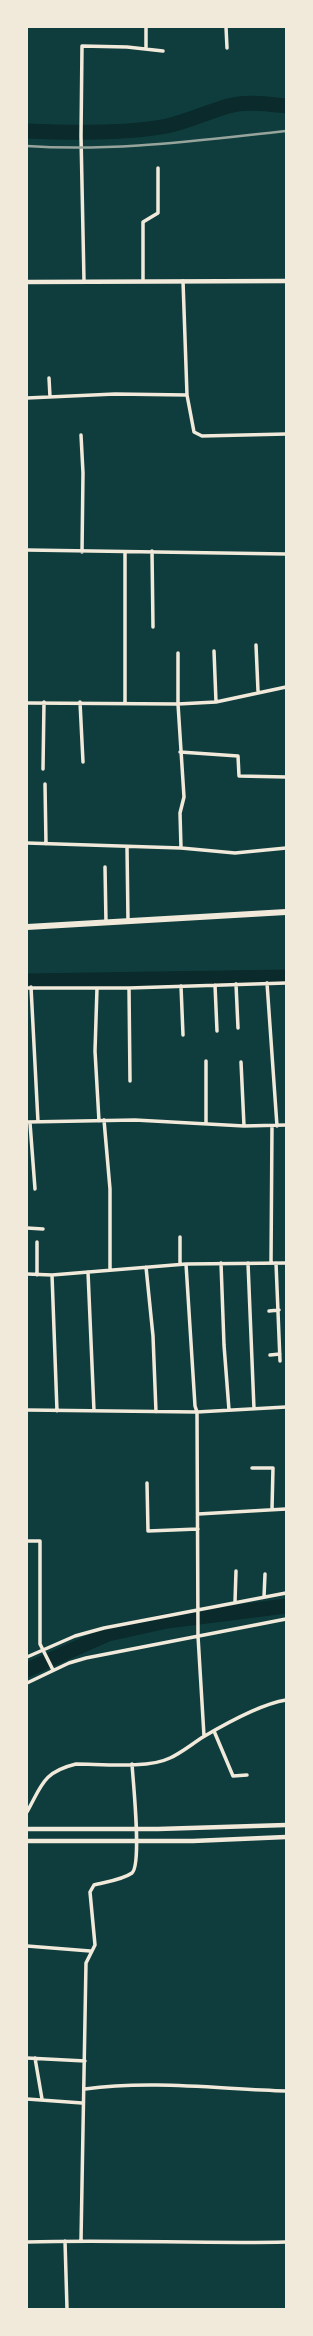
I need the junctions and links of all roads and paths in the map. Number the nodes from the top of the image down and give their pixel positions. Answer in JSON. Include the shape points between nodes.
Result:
{"nodes":[{"id":1,"x":146,"y":27,"type":"edge"},
{"id":2,"x":226,"y":27,"type":"edge"},
{"id":3,"x":227,"y":48,"type":"dead end"},
{"id":4,"x":146,"y":49,"type":"junction"},
{"id":5,"x":164,"y":51,"type":"dead end"},
{"id":6,"x":158,"y":168,"type":"dead end"},
{"id":7,"x":84,"y":281,"type":"junction"},
{"id":8,"x":143,"y":281,"type":"junction"},
{"id":9,"x":183,"y":281,"type":"junction"},
{"id":10,"x":286,"y":281,"type":"edge"},
{"id":11,"x":27,"y":282,"type":"edge"},
{"id":12,"x":49,"y":378,"type":"dead end"},
{"id":13,"x":187,"y":395,"type":"junction"},
{"id":14,"x":50,"y":397,"type":"junction"},
{"id":15,"x":27,"y":398,"type":"edge"},
{"id":16,"x":286,"y":434,"type":"edge"},
{"id":17,"x":81,"y":435,"type":"dead end"},
{"id":18,"x":27,"y":550,"type":"edge"},
{"id":19,"x":152,"y":551,"type":"junction"},
{"id":20,"x":82,"y":552,"type":"junction"},
{"id":21,"x":125,"y":553,"type":"junction"},
{"id":22,"x":286,"y":554,"type":"edge"},
{"id":23,"x":153,"y":627,"type":"dead end"},
{"id":24,"x":256,"y":645,"type":"dead end"},
{"id":25,"x":214,"y":651,"type":"dead end"},
{"id":26,"x":178,"y":653,"type":"dead end"},
{"id":27,"x":286,"y":687,"type":"edge"},
{"id":28,"x":258,"y":691,"type":"junction"},
{"id":29,"x":44,"y":702,"type":"junction"},
{"id":30,"x":80,"y":702,"type":"junction"},
{"id":31,"x":216,"y":702,"type":"junction"},
{"id":32,"x":27,"y":703,"type":"edge"},
{"id":33,"x":125,"y":703,"type":"junction"},
{"id":34,"x":178,"y":704,"type":"junction"},
{"id":35,"x":180,"y":752,"type":"junction"},
{"id":36,"x":83,"y":762,"type":"dead end"},
{"id":37,"x":43,"y":769,"type":"dead end"},
{"id":38,"x":286,"y":776,"type":"edge"},
{"id":39,"x":45,"y":784,"type":"dead end"},
{"id":40,"x":27,"y":843,"type":"edge"},
{"id":41,"x":46,"y":844,"type":"junction"},
{"id":42,"x":127,"y":847,"type":"junction"},
{"id":43,"x":181,"y":848,"type":"junction"},
{"id":44,"x":286,"y":848,"type":"edge"},
{"id":45,"x":105,"y":867,"type":"dead end"},
{"id":46,"x":286,"y":912,"type":"edge"},
{"id":47,"x":128,"y":922,"type":"junction"},
{"id":48,"x":106,"y":923,"type":"junction"},
{"id":49,"x":27,"y":927,"type":"edge"},
{"id":50,"x":266,"y":983,"type":"junction"},
{"id":51,"x":286,"y":983,"type":"edge"},
{"id":52,"x":236,"y":984,"type":"junction"},
{"id":53,"x":215,"y":985,"type":"junction"},
{"id":54,"x":181,"y":986,"type":"junction"},
{"id":55,"x":29,"y":988,"type":"edge"},
{"id":56,"x":97,"y":988,"type":"junction"},
{"id":57,"x":129,"y":988,"type":"junction"},
{"id":58,"x":238,"y":1028,"type":"dead end"},
{"id":59,"x":217,"y":1032,"type":"dead end"},
{"id":60,"x":183,"y":1035,"type":"dead end"},
{"id":61,"x":206,"y":1061,"type":"dead end"},
{"id":62,"x":242,"y":1062,"type":"dead end"},
{"id":63,"x":130,"y":1082,"type":"dead end"},
{"id":64,"x":99,"y":1120,"type":"junction"},
{"id":65,"x":104,"y":1120,"type":"junction"},
{"id":66,"x":29,"y":1122,"type":"edge"},
{"id":67,"x":38,"y":1122,"type":"junction"},
{"id":68,"x":206,"y":1124,"type":"junction"},
{"id":69,"x":286,"y":1125,"type":"edge"},
{"id":70,"x":244,"y":1126,"type":"junction"},
{"id":71,"x":272,"y":1126,"type":"junction"},
{"id":72,"x":277,"y":1126,"type":"junction"},
{"id":73,"x":35,"y":1189,"type":"dead end"},
{"id":74,"x":27,"y":1228,"type":"edge"},
{"id":75,"x":43,"y":1229,"type":"dead end"},
{"id":76,"x":180,"y":1237,"type":"dead end"},
{"id":77,"x":37,"y":1242,"type":"dead end"},
{"id":78,"x":221,"y":1263,"type":"junction"},
{"id":79,"x":248,"y":1263,"type":"junction"},
{"id":80,"x":274,"y":1263,"type":"junction"},
{"id":81,"x":286,"y":1263,"type":"edge"},
{"id":82,"x":180,"y":1264,"type":"junction"},
{"id":83,"x":186,"y":1264,"type":"junction"},
{"id":84,"x":146,"y":1267,"type":"junction"},
{"id":85,"x":110,"y":1270,"type":"junction"},
{"id":86,"x":88,"y":1272,"type":"junction"},
{"id":87,"x":27,"y":1274,"type":"edge"},
{"id":88,"x":37,"y":1275,"type":"junction"},
{"id":89,"x":52,"y":1275,"type":"junction"},
{"id":90,"x":269,"y":1310,"type":"dead end"},
{"id":91,"x":279,"y":1310,"type":"junction"},
{"id":92,"x":280,"y":1354,"type":"junction"},
{"id":93,"x":270,"y":1355,"type":"dead end"},
{"id":94,"x":280,"y":1361,"type":"dead end"},
{"id":95,"x":286,"y":1407,"type":"edge"},
{"id":96,"x":254,"y":1409,"type":"junction"},
{"id":97,"x":27,"y":1410,"type":"edge"},
{"id":98,"x":229,"y":1410,"type":"junction"},
{"id":99,"x":57,"y":1411,"type":"junction"},
{"id":100,"x":94,"y":1411,"type":"junction"},
{"id":101,"x":156,"y":1412,"type":"junction"},
{"id":102,"x":197,"y":1412,"type":"junction"},
{"id":103,"x":252,"y":1468,"type":"dead end"},
{"id":104,"x":147,"y":1483,"type":"dead end"},
{"id":105,"x":272,"y":1509,"type":"junction"},
{"id":106,"x":286,"y":1509,"type":"edge"},
{"id":107,"x":198,"y":1514,"type":"junction"},
{"id":108,"x":198,"y":1529,"type":"junction"},
{"id":109,"x":27,"y":1541,"type":"edge"},
{"id":110,"x":236,"y":1571,"type":"dead end"},
{"id":111,"x":265,"y":1574,"type":"dead end"},
{"id":112,"x":286,"y":1593,"type":"edge"},
{"id":113,"x":264,"y":1597,"type":"junction"},
{"id":114,"x":235,"y":1602,"type":"junction"},
{"id":115,"x":198,"y":1611,"type":"junction"},
{"id":116,"x":286,"y":1618,"type":"edge"},
{"id":117,"x":198,"y":1636,"type":"junction"},
{"id":118,"x":43,"y":1651,"type":"junction"},
{"id":119,"x":27,"y":1657,"type":"edge"},
{"id":120,"x":53,"y":1669,"type":"junction"},
{"id":121,"x":27,"y":1683,"type":"edge"},
{"id":122,"x":286,"y":1700,"type":"edge"},
{"id":123,"x":214,"y":1731,"type":"junction"},
{"id":124,"x":204,"y":1736,"type":"junction"},
{"id":125,"x":132,"y":1764,"type":"junction"},
{"id":126,"x":247,"y":1775,"type":"dead end"},
{"id":127,"x":27,"y":1812,"type":"edge"},
{"id":128,"x":286,"y":1825,"type":"edge"},
{"id":129,"x":27,"y":1829,"type":"edge"},
{"id":130,"x":136,"y":1829,"type":"junction"},
{"id":131,"x":286,"y":1837,"type":"edge"},
{"id":132,"x":27,"y":1841,"type":"edge"},
{"id":133,"x":138,"y":1841,"type":"junction"},
{"id":134,"x":27,"y":1946,"type":"edge"},
{"id":135,"x":90,"y":1951,"type":"junction"},
{"id":136,"x":27,"y":2058,"type":"edge"},
{"id":137,"x":35,"y":2058,"type":"junction"},
{"id":138,"x":85,"y":2061,"type":"junction"},
{"id":139,"x":85,"y":2089,"type":"junction"},
{"id":140,"x":286,"y":2091,"type":"edge"},
{"id":141,"x":27,"y":2099,"type":"edge"},
{"id":142,"x":42,"y":2099,"type":"junction"},
{"id":143,"x":82,"y":2103,"type":"junction"},
{"id":144,"x":81,"y":2240,"type":"junction"},
{"id":145,"x":65,"y":2241,"type":"junction"},
{"id":146,"x":27,"y":2242,"type":"edge"},
{"id":147,"x":286,"y":2242,"type":"edge"},
{"id":148,"x":67,"y":2309,"type":"edge"}],
"edges":[{"from":1,"to":4,"type":"street"},
{"from":2,"to":3,"type":"street"},
{"from":4,"to":5,"type":"street"},
{"from":4,"to":7,"type":"street","via":[[82,46]]},
{"from":6,"to":8,"type":"street","via":[[158,213],[143,222]]},
{"from":7,"to":8,"type":"street"},
{"from":7,"to":11,"type":"street"},
{"from":8,"to":9,"type":"street"},
{"from":9,"to":10,"type":"street"},
{"from":9,"to":13,"type":"street"},
{"from":12,"to":14,"type":"street"},
{"from":13,"to":14,"type":"street","via":[[115,394]]},
{"from":13,"to":16,"type":"street","via":[[194,432],[202,436]]},
{"from":14,"to":15,"type":"street"},
{"from":17,"to":20,"type":"street"},
{"from":18,"to":20,"type":"street"},
{"from":19,"to":21,"type":"street"},
{"from":19,"to":22,"type":"street"},
{"from":19,"to":23,"type":"street"},
{"from":20,"to":21,"type":"street"},
{"from":21,"to":33,"type":"street"},
{"from":24,"to":28,"type":"street"},
{"from":25,"to":31,"type":"street"},
{"from":26,"to":34,"type":"street"},
{"from":27,"to":28,"type":"street"},
{"from":28,"to":31,"type":"street"},
{"from":29,"to":30,"type":"street"},
{"from":29,"to":32,"type":"street"},
{"from":29,"to":37,"type":"street"},
{"from":30,"to":33,"type":"street"},
{"from":30,"to":36,"type":"street"},
{"from":31,"to":34,"type":"street"},
{"from":33,"to":34,"type":"street"},
{"from":34,"to":35,"type":"street"},
{"from":35,"to":38,"type":"street","via":[[238,756],[239,776]]},
{"from":35,"to":43,"type":"street","via":[[184,797],[180,813]]},
{"from":39,"to":41,"type":"street"},
{"from":40,"to":41,"type":"street"},
{"from":41,"to":42,"type":"street"},
{"from":42,"to":43,"type":"street"},
{"from":42,"to":47,"type":"street"},
{"from":43,"to":44,"type":"street","via":[[234,853]]},
{"from":45,"to":48,"type":"street"},
{"from":46,"to":47,"type":"highway"},
{"from":47,"to":48,"type":"highway"},
{"from":48,"to":49,"type":"highway"},
{"from":50,"to":51,"type":"street"},
{"from":50,"to":52,"type":"street"},
{"from":50,"to":72,"type":"street"},
{"from":52,"to":53,"type":"street"},
{"from":52,"to":58,"type":"street"},
{"from":53,"to":54,"type":"street"},
{"from":53,"to":59,"type":"street"},
{"from":54,"to":57,"type":"street"},
{"from":54,"to":60,"type":"street"},
{"from":55,"to":56,"type":"street"},
{"from":55,"to":67,"type":"street"},
{"from":56,"to":57,"type":"street"},
{"from":56,"to":64,"type":"street","via":[[95,1058]]},
{"from":57,"to":63,"type":"street"},
{"from":61,"to":68,"type":"street"},
{"from":62,"to":70,"type":"street"},
{"from":64,"to":65,"type":"street"},
{"from":64,"to":67,"type":"street"},
{"from":65,"to":68,"type":"street"},
{"from":65,"to":85,"type":"street","via":[[110,1189]]},
{"from":66,"to":67,"type":"street"},
{"from":66,"to":73,"type":"street"},
{"from":68,"to":70,"type":"street"},
{"from":69,"to":72,"type":"street"},
{"from":70,"to":71,"type":"street"},
{"from":71,"to":72,"type":"street"},
{"from":71,"to":80,"type":"street"},
{"from":74,"to":75,"type":"street"},
{"from":76,"to":82,"type":"street"},
{"from":77,"to":88,"type":"street"},
{"from":78,"to":79,"type":"street"},
{"from":78,"to":83,"type":"street"},
{"from":78,"to":98,"type":"street"},
{"from":79,"to":80,"type":"street"},
{"from":79,"to":96,"type":"street"},
{"from":80,"to":81,"type":"street"},
{"from":80,"to":91,"type":"street"},
{"from":82,"to":83,"type":"street"},
{"from":82,"to":84,"type":"street"},
{"from":83,"to":102,"type":"street"},
{"from":84,"to":85,"type":"street"},
{"from":84,"to":101,"type":"street","via":[[153,1336]]},
{"from":85,"to":86,"type":"street"},
{"from":86,"to":89,"type":"street"},
{"from":86,"to":100,"type":"street"},
{"from":87,"to":88,"type":"street"},
{"from":88,"to":89,"type":"street"},
{"from":89,"to":99,"type":"street"},
{"from":90,"to":91,"type":"street"},
{"from":91,"to":92,"type":"street"},
{"from":92,"to":93,"type":"street"},
{"from":92,"to":94,"type":"street"},
{"from":95,"to":96,"type":"street"},
{"from":96,"to":98,"type":"street"},
{"from":97,"to":99,"type":"street"},
{"from":98,"to":102,"type":"street"},
{"from":99,"to":100,"type":"street"},
{"from":100,"to":101,"type":"street"},
{"from":101,"to":102,"type":"street"},
{"from":102,"to":107,"type":"street"},
{"from":103,"to":105,"type":"street","via":[[273,1468]]},
{"from":104,"to":108,"type":"street","via":[[148,1531]]},
{"from":105,"to":106,"type":"street"},
{"from":105,"to":107,"type":"street"},
{"from":107,"to":108,"type":"street"},
{"from":108,"to":115,"type":"street"},
{"from":109,"to":118,"type":"street","via":[[40,1541],[40,1644]]},
{"from":110,"to":114,"type":"street"},
{"from":111,"to":113,"type":"street"},
{"from":112,"to":113,"type":"street"},
{"from":113,"to":114,"type":"street"},
{"from":114,"to":115,"type":"street"},
{"from":115,"to":117,"type":"street"},
{"from":115,"to":118,"type":"street","via":[[104,1628]]},
{"from":116,"to":117,"type":"street"},
{"from":117,"to":120,"type":"street","via":[[86,1658]]},
{"from":117,"to":124,"type":"street"},
{"from":118,"to":119,"type":"street"},
{"from":118,"to":120,"type":"street"},
{"from":120,"to":121,"type":"street"},
{"from":122,"to":123,"type":"street","via":[[252,1711]]},
{"from":123,"to":124,"type":"street"},
{"from":123,"to":126,"type":"street","via":[[233,1776]]},
{"from":124,"to":125,"type":"street","via":[[169,1759],[147,1764]]},
{"from":125,"to":127,"type":"street","via":[[65,1766],[49,1774]]},
{"from":125,"to":130,"type":"street"},
{"from":128,"to":130,"type":"street"},
{"from":129,"to":130,"type":"street"},
{"from":130,"to":133,"type":"street"},
{"from":131,"to":133,"type":"street"},
{"from":132,"to":133,"type":"street"},
{"from":133,"to":135,"type":"street","via":[[136,1867],[132,1873],[94,1886],[90,1892],[95,1945]]},
{"from":134,"to":135,"type":"street"},
{"from":135,"to":138,"type":"street","via":[[86,1963]]},
{"from":136,"to":137,"type":"street"},
{"from":137,"to":138,"type":"street"},
{"from":137,"to":142,"type":"street"},
{"from":138,"to":139,"type":"street"},
{"from":139,"to":140,"type":"street","via":[[109,2086],[169,2086]]},
{"from":139,"to":143,"type":"street"},
{"from":141,"to":142,"type":"street"},
{"from":142,"to":143,"type":"street"},
{"from":143,"to":144,"type":"street"},
{"from":144,"to":145,"type":"street"},
{"from":144,"to":147,"type":"street","via":[[210,2244]]},
{"from":145,"to":146,"type":"street"},
{"from":145,"to":148,"type":"street"}]}
